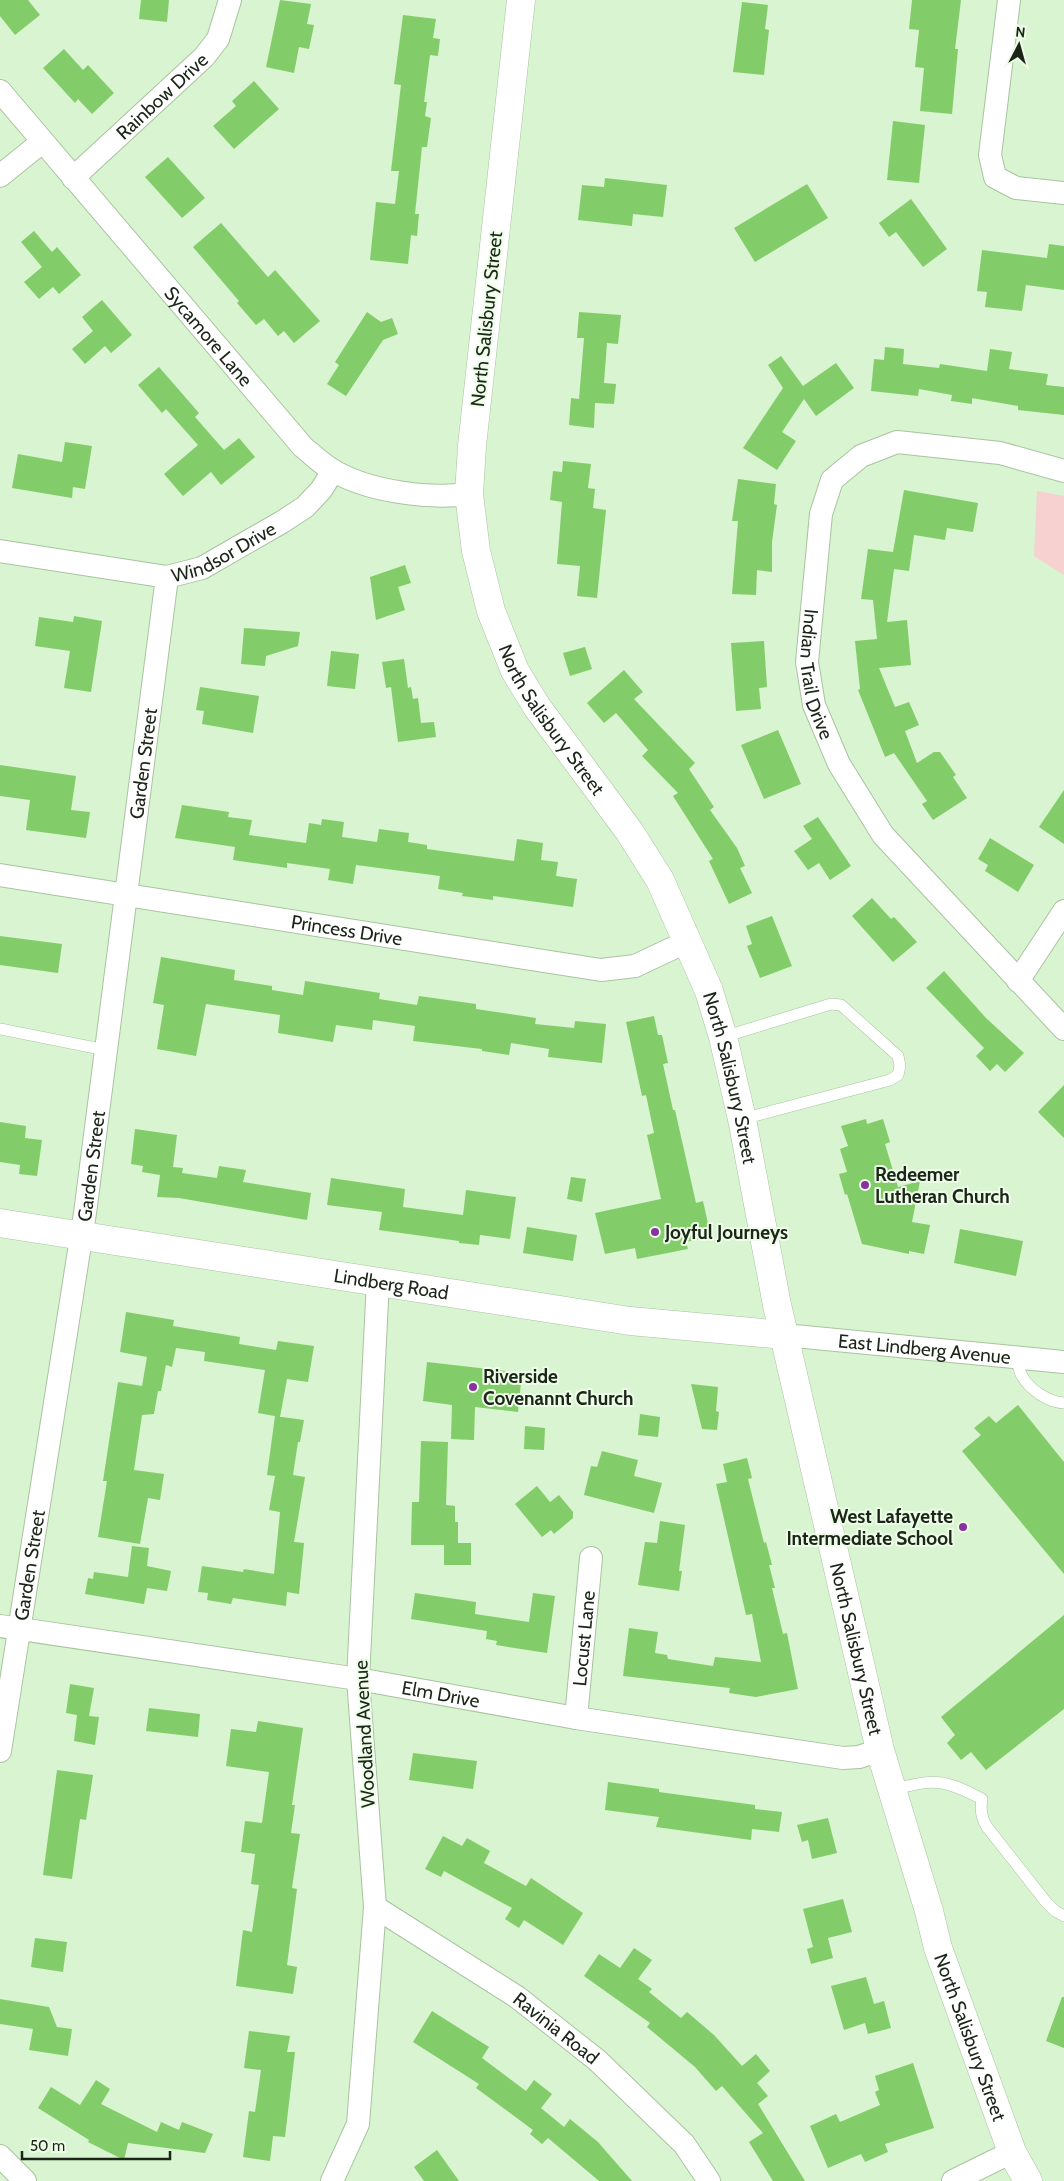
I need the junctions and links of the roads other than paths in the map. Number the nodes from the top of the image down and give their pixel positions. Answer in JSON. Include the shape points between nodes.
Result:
{"nodes":[{"id":1,"x":230,"y":0,"type":"edge"},
{"id":2,"x":521,"y":0,"type":"edge"},
{"id":3,"x":1009,"y":0,"type":"edge"},
{"id":4,"x":0,"y":92,"type":"edge"},
{"id":5,"x":42,"y":142,"type":"junction"},
{"id":6,"x":0,"y":176,"type":"edge"},
{"id":7,"x":73,"y":178,"type":"junction"},
{"id":8,"x":1064,"y":193,"type":"edge"},
{"id":9,"x":333,"y":471,"type":"junction"},
{"id":10,"x":1064,"y":471,"type":"edge"},
{"id":11,"x":469,"y":494,"type":"junction"},
{"id":12,"x":0,"y":551,"type":"edge"},
{"id":13,"x":166,"y":577,"type":"junction"},
{"id":14,"x":0,"y":875,"type":"edge"},
{"id":15,"x":126,"y":895,"type":"junction"},
{"id":16,"x":1064,"y":911,"type":"edge"},
{"id":17,"x":688,"y":941,"type":"junction"},
{"id":18,"x":1018,"y":981,"type":"junction"},
{"id":19,"x":1064,"y":1028,"type":"edge"},
{"id":20,"x":0,"y":1029,"type":"edge"},
{"id":21,"x":723,"y":1037,"type":"junction"},
{"id":22,"x":106,"y":1050,"type":"junction"},
{"id":23,"x":742,"y":1119,"type":"junction"},
{"id":24,"x":0,"y":1223,"type":"edge"},
{"id":25,"x":82,"y":1236,"type":"junction"},
{"id":26,"x":378,"y":1281,"type":"junction"},
{"id":27,"x":784,"y":1335,"type":"junction"},
{"id":28,"x":1016,"y":1357,"type":"junction"},
{"id":29,"x":1064,"y":1362,"type":"edge"},
{"id":30,"x":1064,"y":1403,"type":"edge"},
{"id":31,"x":591,"y":1558,"type":"dead end"},
{"id":32,"x":10,"y":1627,"type":"edge"},
{"id":33,"x":358,"y":1679,"type":"junction"},
{"id":34,"x":576,"y":1718,"type":"junction"},
{"id":35,"x":880,"y":1750,"type":"junction"},
{"id":36,"x":0,"y":1751,"type":"edge"},
{"id":37,"x":891,"y":1790,"type":"junction"},
{"id":38,"x":375,"y":1907,"type":"junction"},
{"id":39,"x":1064,"y":1916,"type":"edge"},
{"id":40,"x":1012,"y":2152,"type":"junction"},
{"id":41,"x":0,"y":2156,"type":"edge"},
{"id":42,"x":25,"y":2181,"type":"edge"},
{"id":43,"x":332,"y":2181,"type":"edge"},
{"id":44,"x":709,"y":2181,"type":"edge"},
{"id":45,"x":953,"y":2181,"type":"edge"},
{"id":46,"x":1028,"y":2181,"type":"edge"}],
"edges":[{"from":1,"to":7,"type":"street","name":"Rainbow Drive","via":[[218,39],[204,57]]},
{"from":2,"to":11,"type":"street","name":"North Salisbury Street"},
{"from":3,"to":8,"type":"street","via":[[990,155],[995,177],[1016,188]]},
{"from":4,"to":5,"type":"street","name":"Sycamore Lane"},
{"from":5,"to":6,"type":"street"},
{"from":5,"to":7,"type":"street","name":"Sycamore Lane"},
{"from":7,"to":9,"type":"street","name":"Sycamore Lane","via":[[303,447]]},
{"from":9,"to":11,"type":"street","name":"Sycamore Lane","via":[[396,491],[430,496]]},
{"from":9,"to":13,"type":"street","name":"Windsor Drive","via":[[322,490],[305,507],[282,522],[202,568]]},
{"from":10,"to":18,"type":"street","name":"Indian Trail Drive","via":[[1000,453],[897,442],[861,456],[832,480],[821,514],[807,662],[814,705],[839,764],[883,835]]},
{"from":11,"to":17,"type":"street","name":"North Salisbury Street","via":[[476,551],[491,612],[515,670],[538,707],[629,831],[660,880]]},
{"from":12,"to":13,"type":"street","name":"Windsor Drive"},
{"from":13,"to":15,"type":"street","name":"Garden Street"},
{"from":14,"to":15,"type":"street","name":"Princess Drive"},
{"from":15,"to":17,"type":"street","name":"Princess Drive","via":[[601,970],[635,966]]},
{"from":15,"to":22,"type":"street","name":"Garden Street"},
{"from":16,"to":18,"type":"street"},
{"from":17,"to":21,"type":"street","name":"North Salisbury Street","via":[[709,991]]},
{"from":18,"to":19,"type":"street","name":"Indian Trail Drive"},
{"from":20,"to":22,"type":"lane"},
{"from":21,"to":23,"type":"street","name":"North Salisbury Street"},
{"from":21,"to":23,"type":"lane","via":[[831,1004],[841,1005],[898,1056],[898,1075],[890,1080]]},
{"from":22,"to":25,"type":"street","name":"Garden Street"},
{"from":23,"to":27,"type":"street","name":"North Salisbury Street"},
{"from":24,"to":25,"type":"street","name":"Lindberg Road"},
{"from":25,"to":26,"type":"street","name":"Lindberg Road"},
{"from":25,"to":32,"type":"street","name":"Garden Street"},
{"from":26,"to":27,"type":"street","name":"Lindberg Road","via":[[630,1320]]},
{"from":26,"to":33,"type":"street","name":"Woodland Avenue"},
{"from":27,"to":28,"type":"street","name":"East Lindberg Avenue"},
{"from":27,"to":35,"type":"street","name":"North Salisbury Street"},
{"from":28,"to":29,"type":"street","name":"East Lindberg Avenue"},
{"from":28,"to":30,"type":"lane","via":[[1022,1376],[1037,1392],[1054,1402]]},
{"from":31,"to":34,"type":"street","name":"Locust Lane"},
{"from":32,"to":33,"type":"street","name":"Elm Drive"},
{"from":32,"to":36,"type":"street","name":"Garden Street"},
{"from":33,"to":34,"type":"street","name":"Elm Drive"},
{"from":33,"to":38,"type":"street","name":"Woodland Avenue"},
{"from":34,"to":35,"type":"street","name":"Elm Drive","via":[[843,1758]]},
{"from":35,"to":37,"type":"street","name":"North Salisbury Street"},
{"from":37,"to":39,"type":"lane","via":[[935,1781],[961,1788],[982,1799],[980,1808],[987,1827],[1046,1902]]},
{"from":37,"to":40,"type":"street","name":"North Salisbury Street","via":[[938,1948]]},
{"from":38,"to":43,"type":"street","name":"Woodland Avenue","via":[[358,2124]]},
{"from":38,"to":44,"type":"street","name":"Ravinia Road","via":[[517,1997],[597,2060],[684,2144]]},
{"from":40,"to":45,"type":"street"},
{"from":40,"to":46,"type":"street","name":"North Salisbury Street"},
{"from":41,"to":42,"type":"street"}]}
